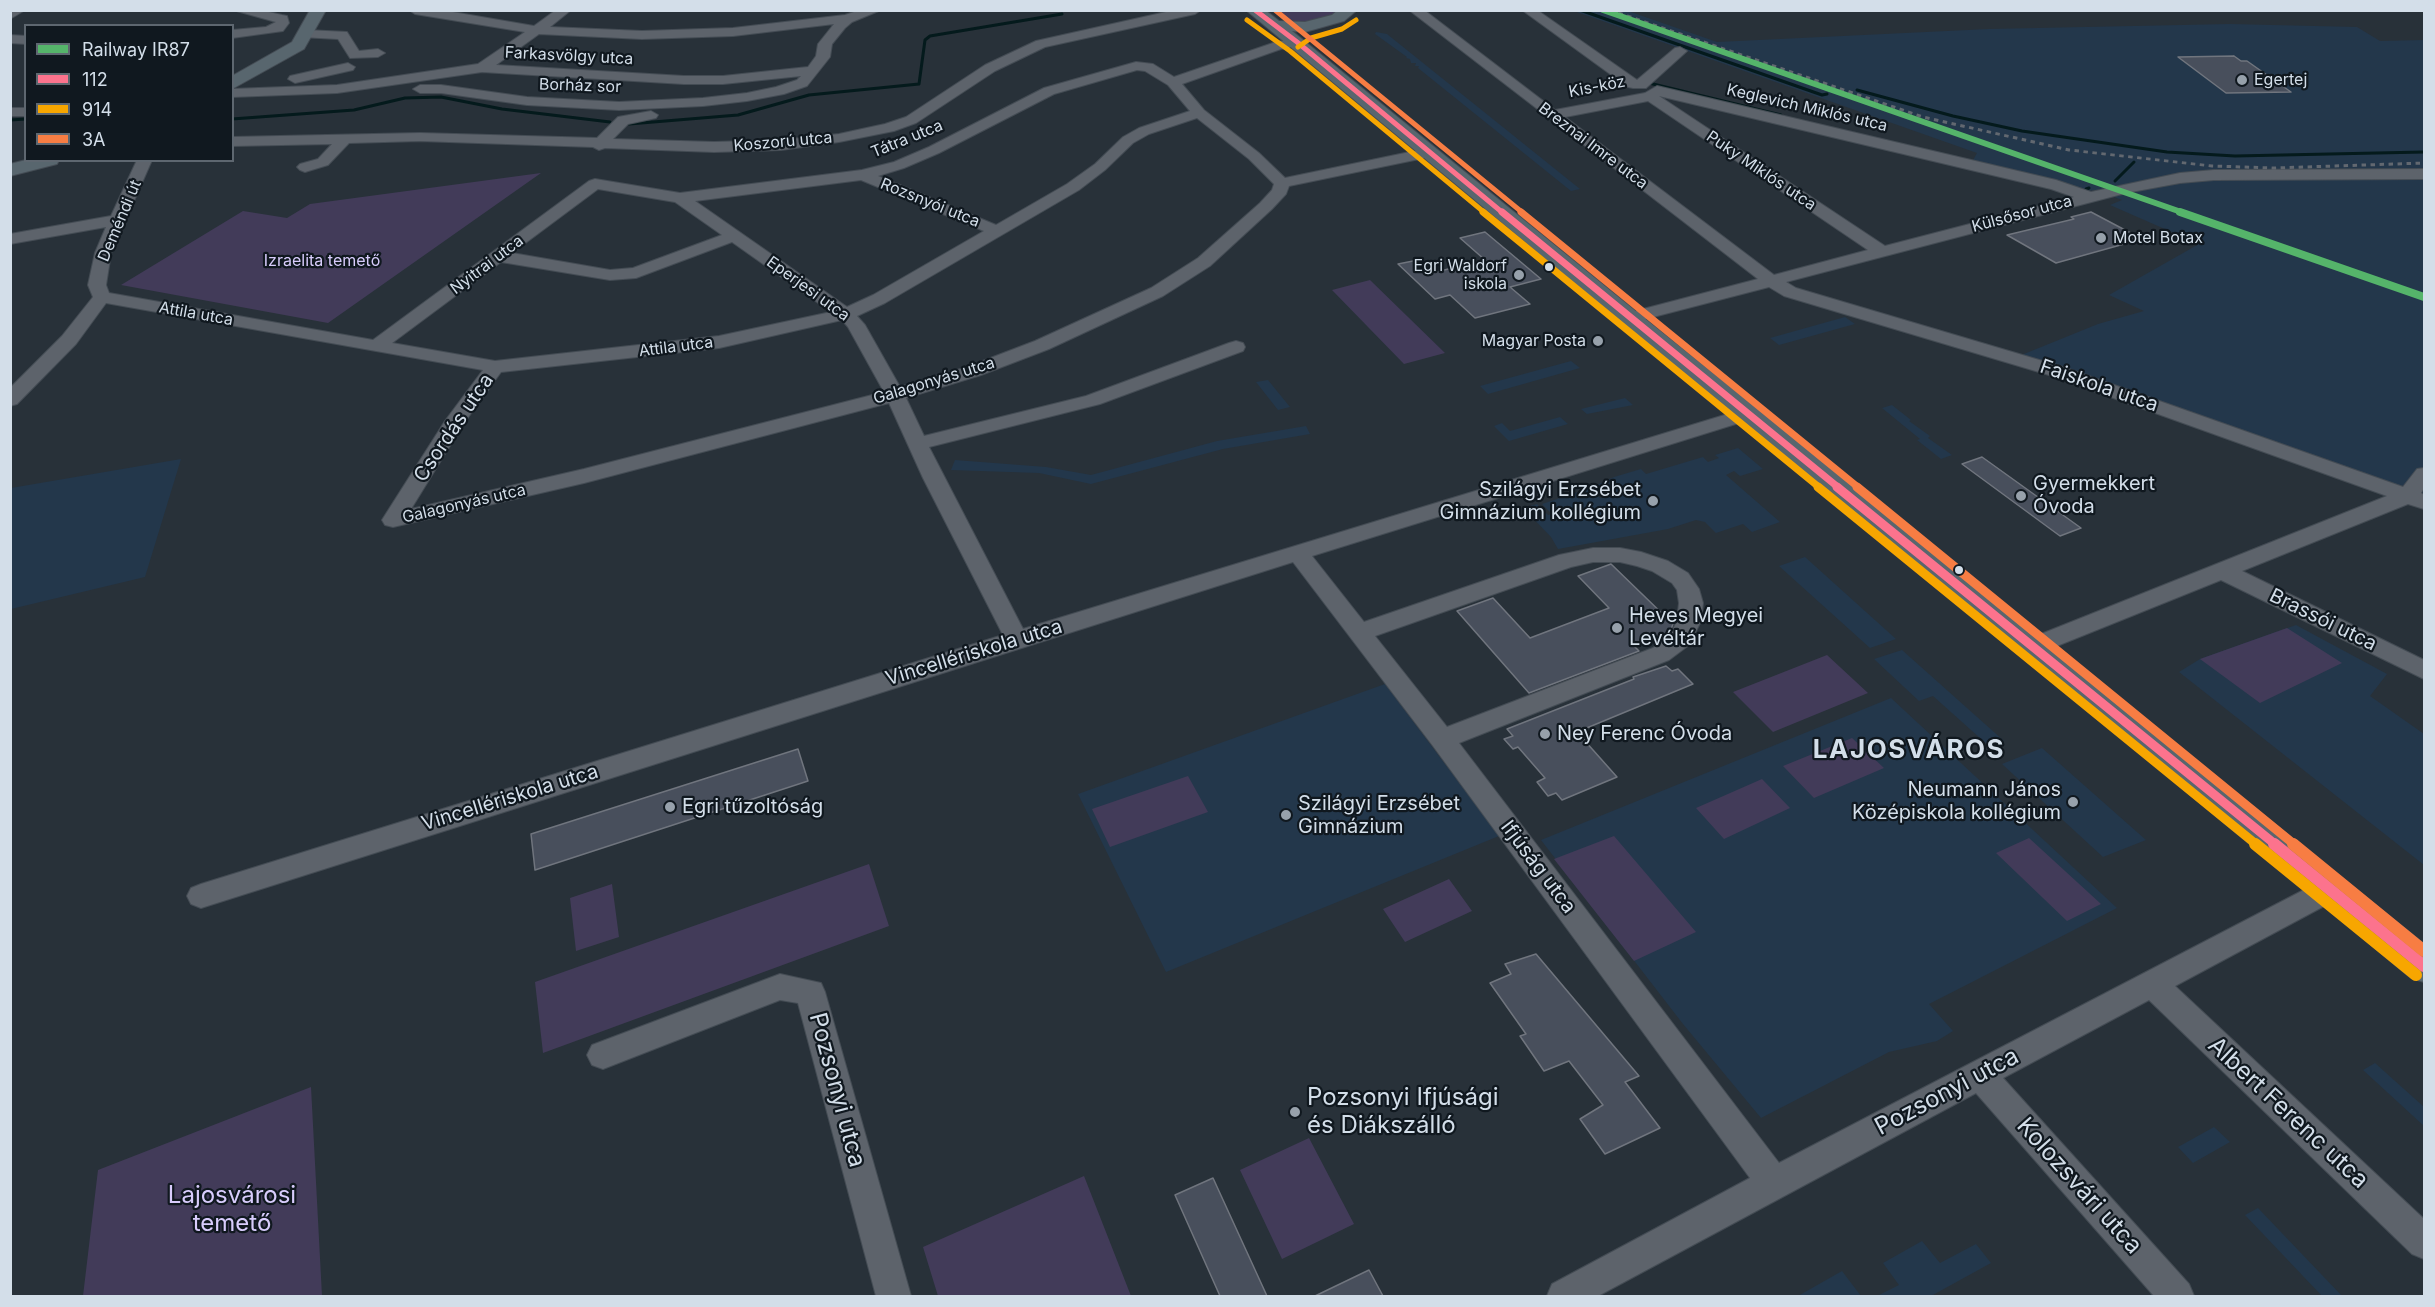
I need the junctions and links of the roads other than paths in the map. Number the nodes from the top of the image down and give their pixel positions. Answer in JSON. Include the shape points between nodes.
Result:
{"nodes":[{"id":1,"x":19,"y":10,"type":"edge"},
{"id":2,"x":318,"y":10,"type":"edge"},
{"id":3,"x":415,"y":10,"type":"edge"},
{"id":4,"x":565,"y":10,"type":"edge"},
{"id":5,"x":875,"y":10,"type":"edge"},
{"id":6,"x":1195,"y":10,"type":"edge"},
{"id":7,"x":1254,"y":10,"type":"edge"},
{"id":8,"x":1268,"y":10,"type":"edge"},
{"id":9,"x":1348,"y":10,"type":"edge"},
{"id":10,"x":1415,"y":10,"type":"edge"},
{"id":11,"x":1528,"y":10,"type":"edge"},
{"id":12,"x":240,"y":11,"type":"edge"},
{"id":13,"x":10,"y":15,"type":"edge"},
{"id":14,"x":847,"y":19,"type":"junction"},
{"id":15,"x":536,"y":30,"type":"junction"},
{"id":16,"x":234,"y":34,"type":"edge"},
{"id":17,"x":306,"y":34,"type":"junction"},
{"id":18,"x":1288,"y":34,"type":"junction"},
{"id":19,"x":1680,"y":51,"type":"dead end"},
{"id":20,"x":378,"y":54,"type":"dead end"},
{"id":21,"x":348,"y":67,"type":"dead end"},
{"id":22,"x":482,"y":68,"type":"junction"},
{"id":23,"x":814,"y":70,"type":"junction"},
{"id":24,"x":292,"y":80,"type":"dead end"},
{"id":25,"x":1173,"y":82,"type":"junction"},
{"id":26,"x":234,"y":83,"type":"edge"},
{"id":27,"x":337,"y":89,"type":"junction"},
{"id":28,"x":1649,"y":90,"type":"junction"},
{"id":29,"x":234,"y":93,"type":"edge"},
{"id":30,"x":621,"y":113,"type":"junction"},
{"id":31,"x":1199,"y":113,"type":"junction"},
{"id":32,"x":1552,"y":115,"type":"junction"},
{"id":33,"x":344,"y":140,"type":"junction"},
{"id":34,"x":234,"y":142,"type":"edge"},
{"id":35,"x":599,"y":145,"type":"junction"},
{"id":36,"x":1429,"y":153,"type":"junction"},
{"id":37,"x":42,"y":162,"type":"edge"},
{"id":38,"x":144,"y":162,"type":"edge"},
{"id":39,"x":305,"y":167,"type":"dead end"},
{"id":40,"x":10,"y":170,"type":"edge"},
{"id":41,"x":2424,"y":174,"type":"edge"},
{"id":42,"x":863,"y":175,"type":"junction"},
{"id":43,"x":1282,"y":183,"type":"junction"},
{"id":44,"x":595,"y":184,"type":"joint"},
{"id":45,"x":2087,"y":196,"type":"junction"},
{"id":46,"x":680,"y":198,"type":"junction"},
{"id":47,"x":118,"y":220,"type":"junction"},
{"id":48,"x":997,"y":231,"type":"junction"},
{"id":49,"x":734,"y":236,"type":"junction"},
{"id":50,"x":10,"y":239,"type":"edge"},
{"id":51,"x":1881,"y":251,"type":"junction"},
{"id":52,"x":498,"y":256,"type":"junction"},
{"id":53,"x":1771,"y":280,"type":"junction"},
{"id":54,"x":102,"y":297,"type":"junction"},
{"id":55,"x":846,"y":314,"type":"junction"},
{"id":56,"x":1630,"y":318,"type":"junction"},
{"id":57,"x":378,"y":345,"type":"junction"},
{"id":58,"x":1236,"y":347,"type":"dead end"},
{"id":59,"x":495,"y":367,"type":"junction"},
{"id":60,"x":895,"y":396,"type":"junction"},
{"id":61,"x":10,"y":400,"type":"edge"},
{"id":62,"x":1748,"y":414,"type":"junction"},
{"id":63,"x":919,"y":444,"type":"junction"},
{"id":64,"x":2424,"y":474,"type":"edge"},
{"id":65,"x":2416,"y":499,"type":"edge"},
{"id":66,"x":393,"y":520,"type":"joint"},
{"id":67,"x":1298,"y":553,"type":"junction"},
{"id":68,"x":2221,"y":570,"type":"junction"},
{"id":69,"x":1360,"y":632,"type":"junction"},
{"id":70,"x":1017,"y":640,"type":"junction"},
{"id":71,"x":2034,"y":646,"type":"junction"},
{"id":72,"x":2424,"y":670,"type":"edge"},
{"id":73,"x":1442,"y":739,"type":"junction"},
{"id":74,"x":2331,"y":889,"type":"junction"},
{"id":75,"x":201,"y":896,"type":"dead end"},
{"id":76,"x":2424,"y":966,"type":"edge"},
{"id":77,"x":2152,"y":984,"type":"junction"},
{"id":78,"x":603,"y":1055,"type":"dead end"},
{"id":79,"x":1980,"y":1075,"type":"junction"},
{"id":80,"x":1774,"y":1183,"type":"junction"},
{"id":81,"x":2424,"y":1242,"type":"edge"},
{"id":82,"x":894,"y":1296,"type":"edge"},
{"id":83,"x":1564,"y":1296,"type":"edge"},
{"id":84,"x":2177,"y":1296,"type":"edge"}],
"edges":[{"from":1,"to":13,"type":"street"},
{"from":2,"to":17,"type":"main road"},
{"from":3,"to":15,"type":"street"},
{"from":4,"to":15,"type":"street"},
{"from":5,"to":14,"type":"street"},
{"from":6,"to":35,"type":"street","name":"Koszorú utca","via":[[1041,44],[990,68],[911,120],[881,130],[781,145]]},
{"from":7,"to":18,"type":"main road"},
{"from":8,"to":18,"type":"main road"},
{"from":9,"to":18,"type":"main road","via":[[1338,18]]},
{"from":10,"to":32,"type":"street","name":"Breznai Imre utca"},
{"from":11,"to":28,"type":"street","name":"Puky Miklós utca","via":[[1633,84]]},
{"from":12,"to":16,"type":"street","via":[[283,22],[266,32]]},
{"from":14,"to":15,"type":"street","via":[[692,34]]},
{"from":14,"to":23,"type":"street","via":[[828,39]]},
{"from":15,"to":22,"type":"street"},
{"from":17,"to":20,"type":"street","via":[[342,35],[355,55]]},
{"from":17,"to":26,"type":"main road","via":[[288,52]]},
{"from":18,"to":25,"type":"street","via":[[1278,46]]},
{"from":18,"to":36,"type":"main road"},
{"from":19,"to":28,"type":"street"},
{"from":21,"to":24,"type":"street"},
{"from":22,"to":23,"type":"street","name":"Farkasvölgy utca","via":[[684,80]]},
{"from":22,"to":27,"type":"street","name":"Farkasvölgy utca"},
{"from":23,"to":30,"type":"street","name":"Borház sor","via":[[802,83],[779,91],[703,102],[679,111]]},
{"from":25,"to":31,"type":"street"},
{"from":25,"to":42,"type":"street","name":"Tátra utca","via":[[1148,67],[1108,73],[1049,91],[934,150]]},
{"from":27,"to":29,"type":"street","name":"Farkasvölgy utca"},
{"from":27,"to":30,"type":"street","name":"Borház sor","via":[[441,89]]},
{"from":28,"to":32,"type":"street","name":"Kis-köz"},
{"from":28,"to":45,"type":"street","name":"Keglevich Miklós utca"},
{"from":28,"to":51,"type":"street","name":"Puky Miklós utca"},
{"from":30,"to":35,"type":"street"},
{"from":31,"to":43,"type":"street"},
{"from":31,"to":48,"type":"street","name":"Attila utca","via":[[1128,140],[1073,188]]},
{"from":32,"to":53,"type":"street","name":"Breznai Imre utca"},
{"from":33,"to":34,"type":"street","name":"Koszorú utca"},
{"from":33,"to":35,"type":"street","name":"Koszorú utca","via":[[420,137]]},
{"from":33,"to":39,"type":"street","via":[[323,162]]},
{"from":36,"to":43,"type":"street"},
{"from":36,"to":56,"type":"main road"},
{"from":37,"to":40,"type":"main road"},
{"from":38,"to":47,"type":"street","name":"Deméndi út"},
{"from":41,"to":45,"type":"street","name":"Külsősor utca","via":[[2214,175]]},
{"from":42,"to":46,"type":"street","name":"Tátra utca"},
{"from":42,"to":48,"type":"street","name":"Rozsnyói utca"},
{"from":43,"to":60,"type":"street","name":"Galagonyás utca","via":[[1280,191],[1235,236],[1204,262],[1157,292],[1042,345]]},
{"from":44,"to":46,"type":"street","name":"Tátra utca"},
{"from":44,"to":52,"type":"street","name":"Nyitrai utca"},
{"from":45,"to":51,"type":"street","name":"Külsősor utca"},
{"from":46,"to":49,"type":"street","name":"Eperjesi utca"},
{"from":47,"to":50,"type":"street"},
{"from":47,"to":54,"type":"street","name":"Deméndi út","via":[[103,253],[97,285]]},
{"from":48,"to":55,"type":"street","name":"Attila utca"},
{"from":49,"to":52,"type":"street","via":[[636,273],[610,275]]},
{"from":49,"to":55,"type":"street","name":"Eperjesi utca"},
{"from":51,"to":53,"type":"street","name":"Külsősor utca"},
{"from":52,"to":57,"type":"street","name":"Nyitrai utca"},
{"from":53,"to":56,"type":"street","name":"Külsősor utca"},
{"from":53,"to":65,"type":"street","name":"Faiskola utca","via":[[1790,292],[2056,370]]},
{"from":54,"to":57,"type":"street","name":"Attila utca"},
{"from":54,"to":61,"type":"street","via":[[83,324]]},
{"from":55,"to":59,"type":"street","name":"Attila utca","via":[[718,342]]},
{"from":55,"to":60,"type":"street","name":"Eperjesi utca"},
{"from":56,"to":62,"type":"main road"},
{"from":57,"to":59,"type":"street","name":"Attila utca"},
{"from":58,"to":63,"type":"street","via":[[1093,400]]},
{"from":59,"to":66,"type":"street","name":"Csordás utca","via":[[455,421]]},
{"from":60,"to":63,"type":"street","name":"Eperjesi utca"},
{"from":60,"to":66,"type":"street","name":"Galagonyás utca","via":[[584,476]]},
{"from":62,"to":67,"type":"street","name":"Vincellériskola utca"},
{"from":62,"to":71,"type":"main road"},
{"from":63,"to":70,"type":"street","name":"Eperjesi utca"},
{"from":64,"to":65,"type":"street"},
{"from":65,"to":68,"type":"street"},
{"from":67,"to":69,"type":"street","name":"Ifjúság utca"},
{"from":67,"to":70,"type":"street","name":"Vincellériskola utca"},
{"from":68,"to":71,"type":"street"},
{"from":68,"to":72,"type":"street","name":"Brassói utca"},
{"from":69,"to":73,"type":"street","name":"Ifjúság utca"},
{"from":69,"to":73,"type":"street","via":[[1567,560],[1593,555],[1641,559],[1680,578],[1688,588],[1689,621],[1681,639],[1661,654]]},
{"from":70,"to":75,"type":"street","name":"Vincellériskola utca"},
{"from":71,"to":74,"type":"main road"},
{"from":73,"to":80,"type":"street","name":"Ifjúság utca"},
{"from":74,"to":76,"type":"main road"},
{"from":74,"to":77,"type":"street","name":"Pozsonyi utca"},
{"from":77,"to":79,"type":"street","name":"Pozsonyi utca"},
{"from":77,"to":81,"type":"street","name":"Albert Ferenc utca"},
{"from":78,"to":82,"type":"street","name":"Pozsonyi utca","via":[[780,987],[810,992]]},
{"from":79,"to":80,"type":"street","name":"Pozsonyi utca"},
{"from":79,"to":84,"type":"street","name":"Kolozsvári utca"},
{"from":80,"to":83,"type":"street","name":"Pozsonyi utca"}]}
